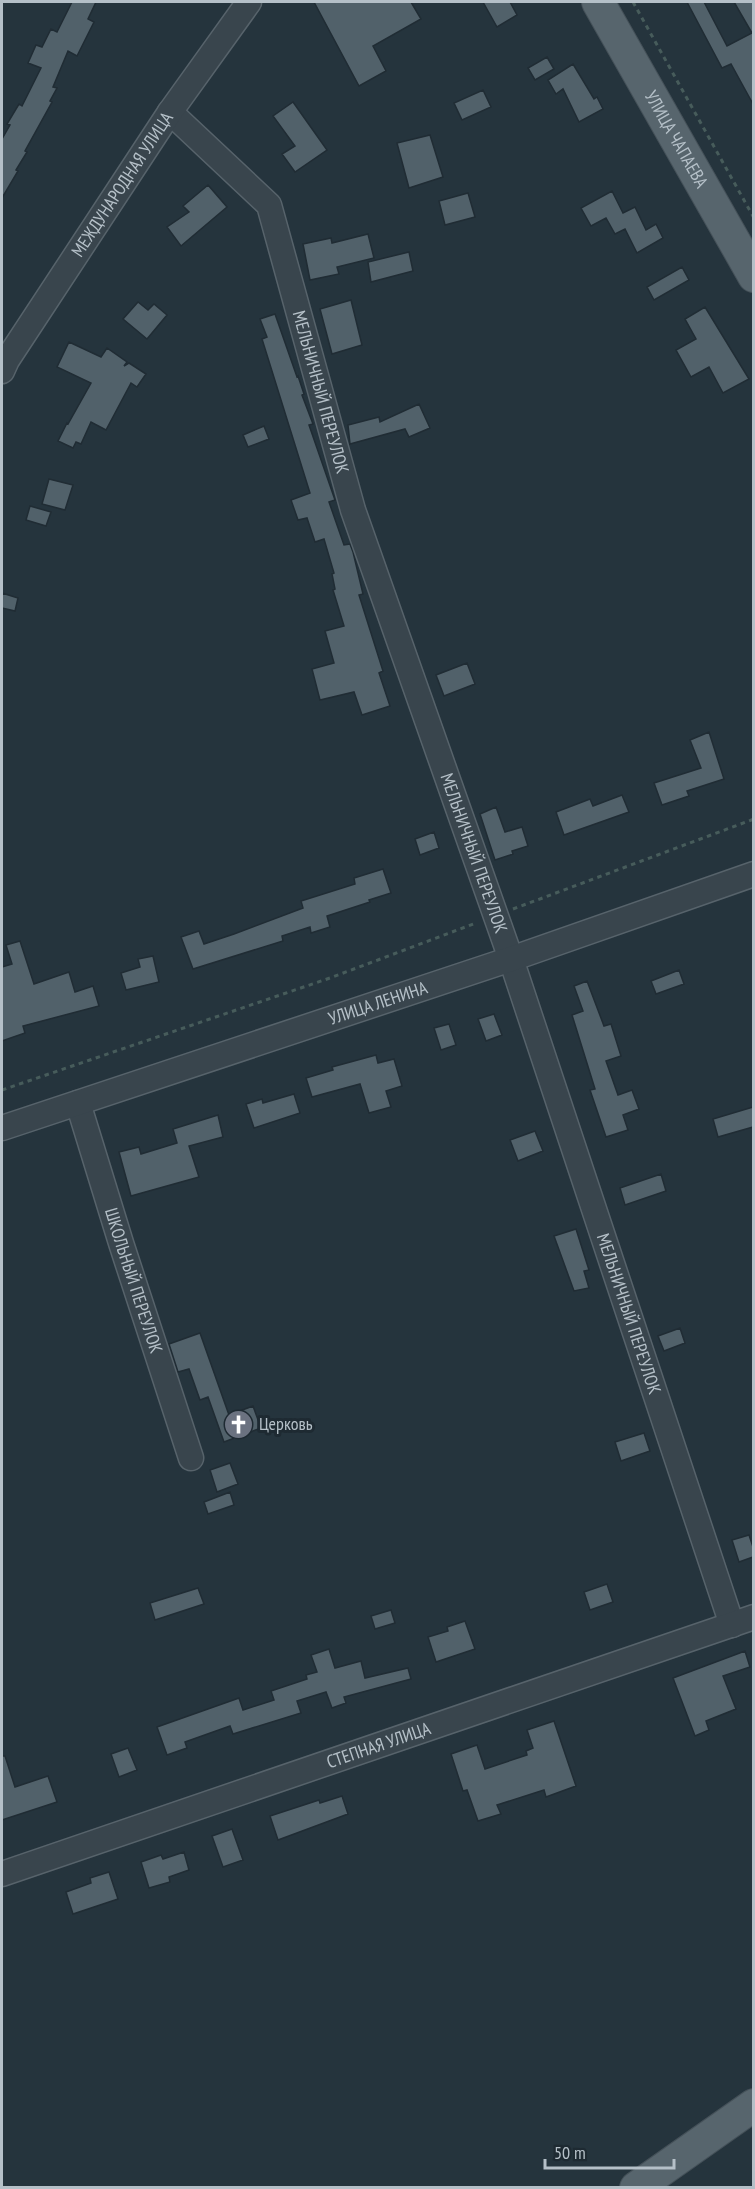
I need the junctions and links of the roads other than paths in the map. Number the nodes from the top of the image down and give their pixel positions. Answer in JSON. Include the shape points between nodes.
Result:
{"nodes":[{"id":1,"x":249,"y":2,"type":"edge"},
{"id":2,"x":598,"y":2,"type":"edge"},
{"id":3,"x":170,"y":112,"type":"junction"},
{"id":4,"x":753,"y":276,"type":"edge"},
{"id":5,"x":3,"y":365,"type":"edge"},
{"id":6,"x":753,"y":874,"type":"edge"},
{"id":7,"x":511,"y":959,"type":"junction"},
{"id":8,"x":78,"y":1102,"type":"junction"},
{"id":9,"x":2,"y":1128,"type":"edge"},
{"id":10,"x":191,"y":1458,"type":"dead end"},
{"id":11,"x":743,"y":1621,"type":"edge"},
{"id":12,"x":2,"y":1874,"type":"edge"},
{"id":13,"x":753,"y":2105,"type":"edge"},
{"id":14,"x":636,"y":2187,"type":"edge"}],
"edges":[{"from":1,"to":3,"type":"street","name":"МЕЖДУНАРОДНАЯ УЛИЦА"},
{"from":2,"to":4,"type":"main road","name":"УЛИЦА ЧАПАЕВА"},
{"from":3,"to":5,"type":"street","name":"МЕЖДУНАРОДНАЯ УЛИЦА"},
{"from":3,"to":7,"type":"street","name":"МЕЛЬНИЧНЫЙ ПЕРЕУЛОК","via":[[269,206],[353,510]]},
{"from":6,"to":7,"type":"street","name":"УЛИЦА ЛЕНИНА"},
{"from":7,"to":8,"type":"street","name":"УЛИЦА ЛЕНИНА"},
{"from":7,"to":11,"type":"street","name":"МЕЛЬНИЧНЫЙ ПЕРЕУЛОК"},
{"from":8,"to":9,"type":"street","name":"УЛИЦА ЛЕНИНА"},
{"from":8,"to":10,"type":"street","name":"ШКОЛЬНЫЙ ПЕРЕУЛОК"},
{"from":11,"to":12,"type":"street","name":"СТЕПНАЯ УЛИЦА"},
{"from":13,"to":14,"type":"main road"}]}
